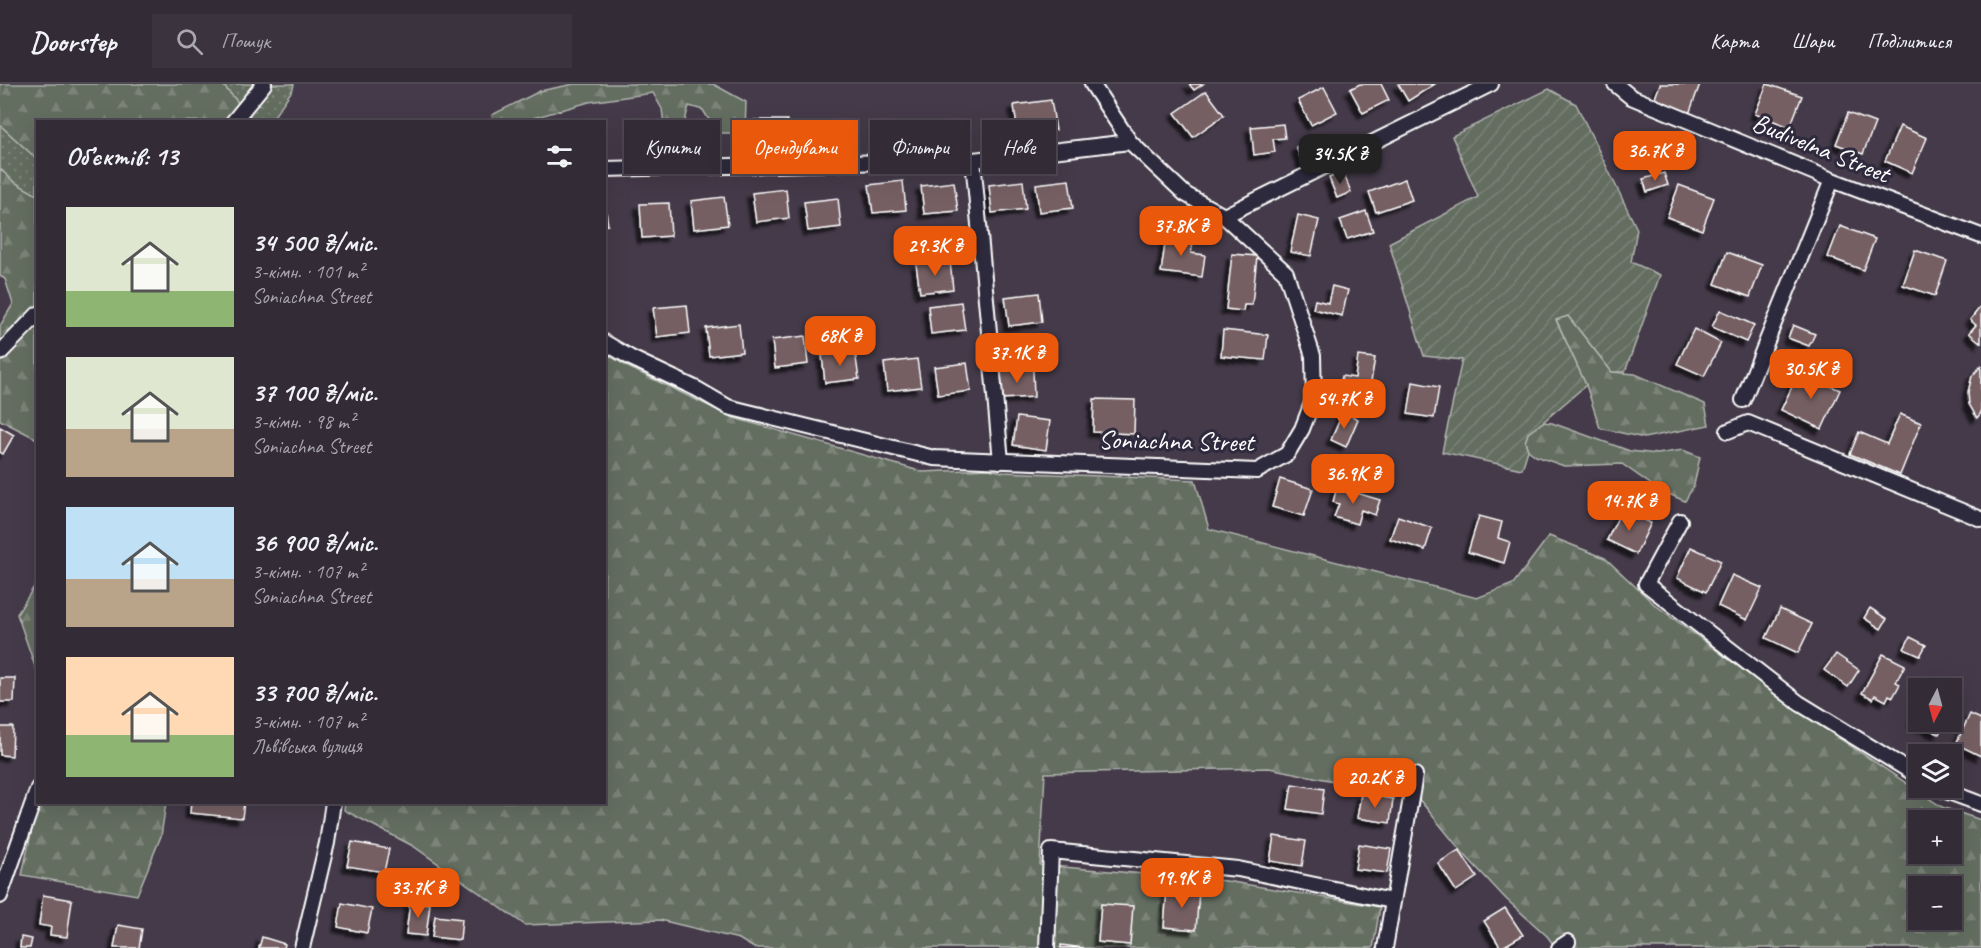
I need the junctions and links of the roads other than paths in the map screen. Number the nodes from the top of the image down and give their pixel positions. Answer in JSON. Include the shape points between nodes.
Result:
{"nodes":[{"id":1,"x":264,"y":84,"type":"edge"},
{"id":2,"x":1092,"y":84,"type":"edge"},
{"id":3,"x":1491,"y":84,"type":"edge"},
{"id":4,"x":1615,"y":84,"type":"edge"},
{"id":5,"x":1634,"y":90,"type":"edge"},
{"id":6,"x":235,"y":120,"type":"edge"},
{"id":7,"x":1131,"y":142,"type":"junction"},
{"id":8,"x":973,"y":160,"type":"junction"},
{"id":9,"x":606,"y":169,"type":"edge"},
{"id":10,"x":1832,"y":180,"type":"junction"},
{"id":11,"x":1224,"y":216,"type":"junction"},
{"id":12,"x":1981,"y":236,"type":"edge"},
{"id":13,"x":36,"y":316,"type":"edge"},
{"id":14,"x":606,"y":343,"type":"edge"},
{"id":15,"x":0,"y":353,"type":"edge"},
{"id":16,"x":1743,"y":400,"type":"dead end"},
{"id":17,"x":1728,"y":431,"type":"dead end"},
{"id":18,"x":1001,"y":461,"type":"junction"},
{"id":19,"x":1981,"y":519,"type":"edge"},
{"id":20,"x":1680,"y":521,"type":"dead end"},
{"id":21,"x":1908,"y":770,"type":"edge"},
{"id":22,"x":1415,"y":775,"type":"dead end"},
{"id":23,"x":36,"y":794,"type":"edge"},
{"id":24,"x":1962,"y":797,"type":"edge"},
{"id":25,"x":333,"y":804,"type":"edge"},
{"id":26,"x":1981,"y":804,"type":"edge"},
{"id":27,"x":0,"y":896,"type":"edge"},
{"id":28,"x":1392,"y":901,"type":"junction"},
{"id":29,"x":302,"y":948,"type":"edge"},
{"id":30,"x":1047,"y":948,"type":"edge"},
{"id":31,"x":1385,"y":948,"type":"edge"}],
"edges":[{"from":1,"to":6,"type":"street"},
{"from":2,"to":7,"type":"street","name":"Soniachna Street"},
{"from":3,"to":11,"type":"street"},
{"from":4,"to":5,"type":"street","name":"Budivelna Street"},
{"from":5,"to":10,"type":"street","name":"Budivelna Street"},
{"from":7,"to":8,"type":"street"},
{"from":7,"to":11,"type":"street","name":"Soniachna Street","via":[[1185,194]]},
{"from":8,"to":9,"type":"street"},
{"from":8,"to":18,"type":"street"},
{"from":10,"to":12,"type":"street","name":"Budivelna Street"},
{"from":10,"to":16,"type":"street"},
{"from":11,"to":18,"type":"street","name":"Soniachna Street","via":[[1286,273],[1313,356],[1314,398],[1287,454],[1257,471]]},
{"from":13,"to":15,"type":"street"},
{"from":14,"to":18,"type":"street","name":"Soniachna Street","via":[[728,407],[933,458]]},
{"from":17,"to":19,"type":"street","via":[[1748,423]]},
{"from":20,"to":21,"type":"street","via":[[1646,584],[1799,703]]},
{"from":22,"to":28,"type":"street"},
{"from":23,"to":27,"type":"street"},
{"from":24,"to":26,"type":"street"},
{"from":25,"to":29,"type":"street"},
{"from":28,"to":30,"type":"street","via":[[1238,869],[1051,851]]},
{"from":28,"to":31,"type":"street"}]}
